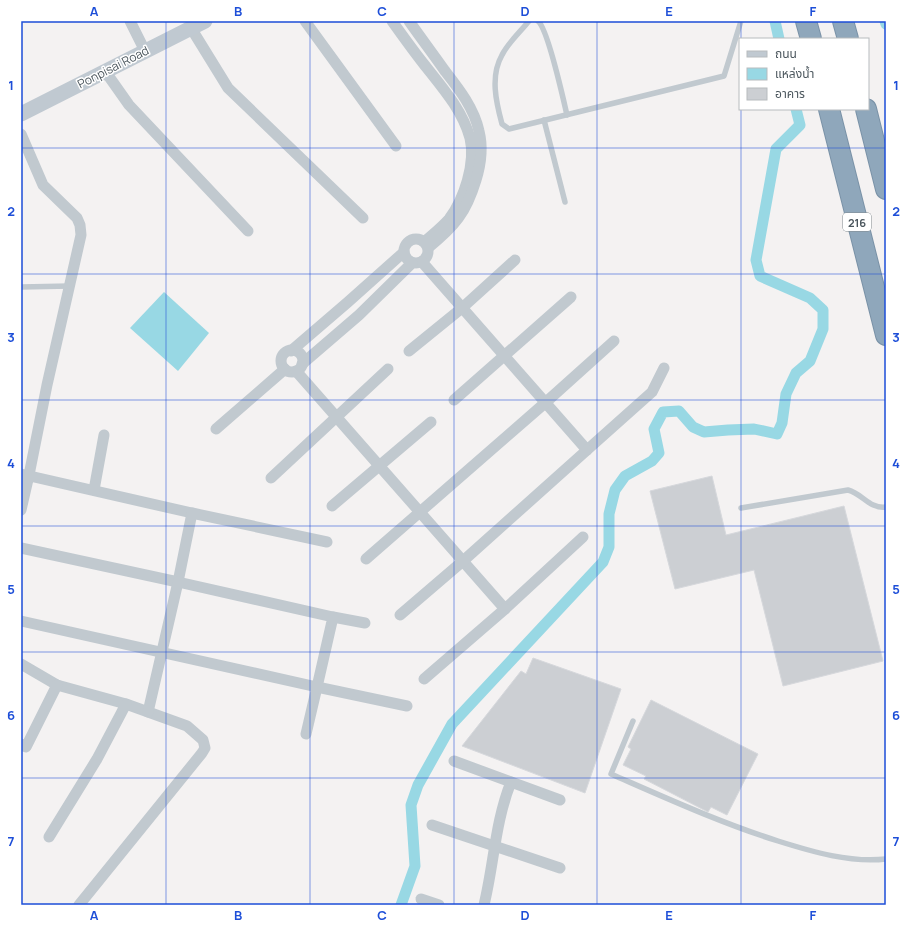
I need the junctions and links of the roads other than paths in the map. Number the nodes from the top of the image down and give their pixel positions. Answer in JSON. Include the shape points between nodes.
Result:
{"nodes":[{"id":1,"x":130,"y":21,"type":"edge"},
{"id":2,"x":206,"y":21,"type":"edge"},
{"id":3,"x":304,"y":21,"type":"edge"},
{"id":4,"x":392,"y":21,"type":"edge"},
{"id":5,"x":409,"y":21,"type":"edge"},
{"id":6,"x":529,"y":21,"type":"edge"},
{"id":7,"x":538,"y":21,"type":"edge"},
{"id":8,"x":741,"y":21,"type":"edge"},
{"id":9,"x":806,"y":21,"type":"edge"},
{"id":10,"x":843,"y":21,"type":"edge"},
{"id":11,"x":191,"y":28,"type":"junction"},
{"id":12,"x":811,"y":38,"type":"edge"},
{"id":13,"x":848,"y":38,"type":"edge"},
{"id":14,"x":145,"y":51,"type":"junction"},
{"id":15,"x":105,"y":71,"type":"junction"},
{"id":16,"x":829,"y":110,"type":"edge"},
{"id":17,"x":866,"y":110,"type":"edge"},
{"id":18,"x":21,"y":114,"type":"edge"},
{"id":19,"x":567,"y":114,"type":"junction"},
{"id":20,"x":544,"y":120,"type":"junction"},
{"id":21,"x":21,"y":134,"type":"edge"},
{"id":22,"x":396,"y":146,"type":"dead end"},
{"id":23,"x":886,"y":189,"type":"edge"},
{"id":24,"x":565,"y":202,"type":"dead end"},
{"id":25,"x":363,"y":218,"type":"dead end"},
{"id":26,"x":248,"y":231,"type":"dead end"},
{"id":27,"x":426,"y":245,"type":"junction"},
{"id":28,"x":404,"y":252,"type":"junction"},
{"id":29,"x":515,"y":260,"type":"dead end"},
{"id":30,"x":417,"y":263,"type":"junction"},
{"id":31,"x":70,"y":286,"type":"junction"},
{"id":32,"x":21,"y":287,"type":"edge"},
{"id":33,"x":571,"y":297,"type":"dead end"},
{"id":34,"x":348,"y":302,"type":"junction"},
{"id":35,"x":462,"y":308,"type":"junction"},
{"id":36,"x":359,"y":315,"type":"junction"},
{"id":37,"x":886,"y":335,"type":"edge"},
{"id":38,"x":614,"y":341,"type":"dead end"},
{"id":39,"x":291,"y":351,"type":"junction"},
{"id":40,"x":409,"y":352,"type":"dead end"},
{"id":41,"x":504,"y":356,"type":"junction"},
{"id":42,"x":299,"y":368,"type":"junction"},
{"id":43,"x":664,"y":368,"type":"dead end"},
{"id":44,"x":285,"y":369,"type":"junction"},
{"id":45,"x":388,"y":369,"type":"dead end"},
{"id":46,"x":454,"y":400,"type":"dead end"},
{"id":47,"x":545,"y":403,"type":"junction"},
{"id":48,"x":336,"y":417,"type":"junction"},
{"id":49,"x":431,"y":422,"type":"dead end"},
{"id":50,"x":216,"y":429,"type":"dead end"},
{"id":51,"x":104,"y":435,"type":"dead end"},
{"id":52,"x":587,"y":450,"type":"junction"},
{"id":53,"x":379,"y":466,"type":"junction"},
{"id":54,"x":25,"y":475,"type":"edge"},
{"id":55,"x":271,"y":478,"type":"dead end"},
{"id":56,"x":94,"y":490,"type":"junction"},
{"id":57,"x":332,"y":506,"type":"dead end"},
{"id":58,"x":886,"y":506,"type":"edge"},
{"id":59,"x":741,"y":508,"type":"dead end"},
{"id":60,"x":21,"y":510,"type":"edge"},
{"id":61,"x":192,"y":513,"type":"junction"},
{"id":62,"x":420,"y":513,"type":"junction"},
{"id":63,"x":583,"y":537,"type":"dead end"},
{"id":64,"x":327,"y":542,"type":"dead end"},
{"id":65,"x":21,"y":548,"type":"edge"},
{"id":66,"x":366,"y":559,"type":"dead end"},
{"id":67,"x":463,"y":561,"type":"junction"},
{"id":68,"x":178,"y":582,"type":"junction"},
{"id":69,"x":505,"y":609,"type":"junction"},
{"id":70,"x":400,"y":615,"type":"dead end"},
{"id":71,"x":333,"y":617,"type":"junction"},
{"id":72,"x":21,"y":621,"type":"edge"},
{"id":73,"x":365,"y":623,"type":"dead end"},
{"id":74,"x":162,"y":652,"type":"junction"},
{"id":75,"x":21,"y":664,"type":"edge"},
{"id":76,"x":424,"y":679,"type":"dead end"},
{"id":77,"x":57,"y":685,"type":"junction"},
{"id":78,"x":317,"y":687,"type":"junction"},
{"id":79,"x":126,"y":704,"type":"junction"},
{"id":80,"x":407,"y":706,"type":"dead end"},
{"id":81,"x":148,"y":712,"type":"junction"},
{"id":82,"x":633,"y":721,"type":"dead end"},
{"id":83,"x":306,"y":734,"type":"dead end"},
{"id":84,"x":21,"y":744,"type":"edge"},
{"id":85,"x":454,"y":761,"type":"dead end"},
{"id":86,"x":511,"y":782,"type":"junction"},
{"id":87,"x":560,"y":800,"type":"dead end"},
{"id":88,"x":432,"y":825,"type":"dead end"},
{"id":89,"x":49,"y":837,"type":"dead end"},
{"id":90,"x":494,"y":846,"type":"junction"},
{"id":91,"x":886,"y":859,"type":"edge"},
{"id":92,"x":560,"y":868,"type":"dead end"},
{"id":93,"x":421,"y":899,"type":"dead end"},
{"id":94,"x":79,"y":905,"type":"edge"},
{"id":95,"x":439,"y":905,"type":"edge"},
{"id":96,"x":484,"y":905,"type":"edge"}],
"edges":[{"from":1,"to":14,"type":"street"},
{"from":2,"to":11,"type":"street","name":"Ponpisai Road"},
{"from":3,"to":22,"type":"street"},
{"from":4,"to":27,"type":"street","via":[[449,96],[470,138],[469,174],[464,194],[449,219]]},
{"from":5,"to":27,"type":"street","via":[[465,98],[479,131],[481,147],[480,166],[469,201],[461,216],[453,227]]},
{"from":6,"to":20,"type":"lane","via":[[502,54],[494,76],[498,108],[502,124],[509,129]]},
{"from":7,"to":19,"type":"lane","via":[[547,37]]},
{"from":8,"to":19,"type":"lane","via":[[724,76]]},
{"from":9,"to":12,"type":"highway"},
{"from":10,"to":13,"type":"highway"},
{"from":11,"to":14,"type":"street","name":"Ponpisai Road"},
{"from":11,"to":25,"type":"street","via":[[228,88]]},
{"from":14,"to":15,"type":"street","name":"Ponpisai Road"},
{"from":15,"to":18,"type":"street","name":"Ponpisai Road"},
{"from":15,"to":26,"type":"street","via":[[129,105]]},
{"from":16,"to":37,"type":"highway","number":"216"},
{"from":17,"to":23,"type":"highway"},
{"from":19,"to":20,"type":"lane"},
{"from":20,"to":24,"type":"lane"},
{"from":21,"to":31,"type":"street","via":[[43,185],[77,218],[80,225],[81,235]]},
{"from":27,"to":28,"type":"street","via":[[416,239],[410,240]]},
{"from":27,"to":30,"type":"street","via":[[428,254]]},
{"from":28,"to":30,"type":"street","via":[[406,259]]},
{"from":28,"to":34,"type":"street"},
{"from":29,"to":35,"type":"street"},
{"from":30,"to":35,"type":"street"},
{"from":30,"to":36,"type":"street"},
{"from":31,"to":32,"type":"lane"},
{"from":31,"to":54,"type":"street"},
{"from":33,"to":41,"type":"street"},
{"from":34,"to":36,"type":"street"},
{"from":34,"to":39,"type":"street"},
{"from":35,"to":40,"type":"street"},
{"from":35,"to":41,"type":"street"},
{"from":36,"to":42,"type":"street"},
{"from":38,"to":47,"type":"street"},
{"from":39,"to":42,"type":"street","via":[[301,356]]},
{"from":39,"to":44,"type":"street","via":[[286,352],[282,358],[282,366]]},
{"from":41,"to":46,"type":"street"},
{"from":41,"to":47,"type":"street"},
{"from":42,"to":44,"type":"street","via":[[290,372]]},
{"from":42,"to":48,"type":"street"},
{"from":43,"to":52,"type":"street","via":[[652,392]]},
{"from":44,"to":50,"type":"street"},
{"from":45,"to":48,"type":"street"},
{"from":47,"to":52,"type":"street"},
{"from":47,"to":62,"type":"street"},
{"from":48,"to":53,"type":"street"},
{"from":48,"to":55,"type":"street"},
{"from":49,"to":53,"type":"street"},
{"from":51,"to":56,"type":"street"},
{"from":52,"to":67,"type":"street"},
{"from":53,"to":57,"type":"street"},
{"from":53,"to":62,"type":"street"},
{"from":54,"to":56,"type":"street"},
{"from":54,"to":60,"type":"street"},
{"from":56,"to":61,"type":"street"},
{"from":58,"to":59,"type":"lane","via":[[871,504],[862,496],[848,490]]},
{"from":61,"to":64,"type":"street"},
{"from":61,"to":68,"type":"street"},
{"from":62,"to":66,"type":"street"},
{"from":62,"to":67,"type":"street"},
{"from":63,"to":69,"type":"street"},
{"from":65,"to":68,"type":"street"},
{"from":67,"to":69,"type":"street"},
{"from":67,"to":70,"type":"street"},
{"from":68,"to":71,"type":"street"},
{"from":68,"to":74,"type":"street"},
{"from":69,"to":76,"type":"street"},
{"from":71,"to":73,"type":"street"},
{"from":71,"to":78,"type":"street"},
{"from":72,"to":74,"type":"street"},
{"from":74,"to":78,"type":"street"},
{"from":74,"to":81,"type":"street"},
{"from":75,"to":77,"type":"street"},
{"from":77,"to":79,"type":"street"},
{"from":77,"to":84,"type":"street","via":[[26,747]]},
{"from":78,"to":80,"type":"street"},
{"from":78,"to":83,"type":"street"},
{"from":79,"to":81,"type":"street"},
{"from":79,"to":89,"type":"street","via":[[97,759]]},
{"from":81,"to":94,"type":"street","via":[[187,726],[203,740],[205,748]]},
{"from":82,"to":91,"type":"lane","via":[[611,774],[710,817],[793,846],[839,857]]},
{"from":85,"to":86,"type":"street"},
{"from":86,"to":87,"type":"street"},
{"from":86,"to":90,"type":"street","via":[[504,800]]},
{"from":88,"to":90,"type":"street"},
{"from":90,"to":92,"type":"street"},
{"from":90,"to":96,"type":"street"},
{"from":93,"to":95,"type":"street"}]}
